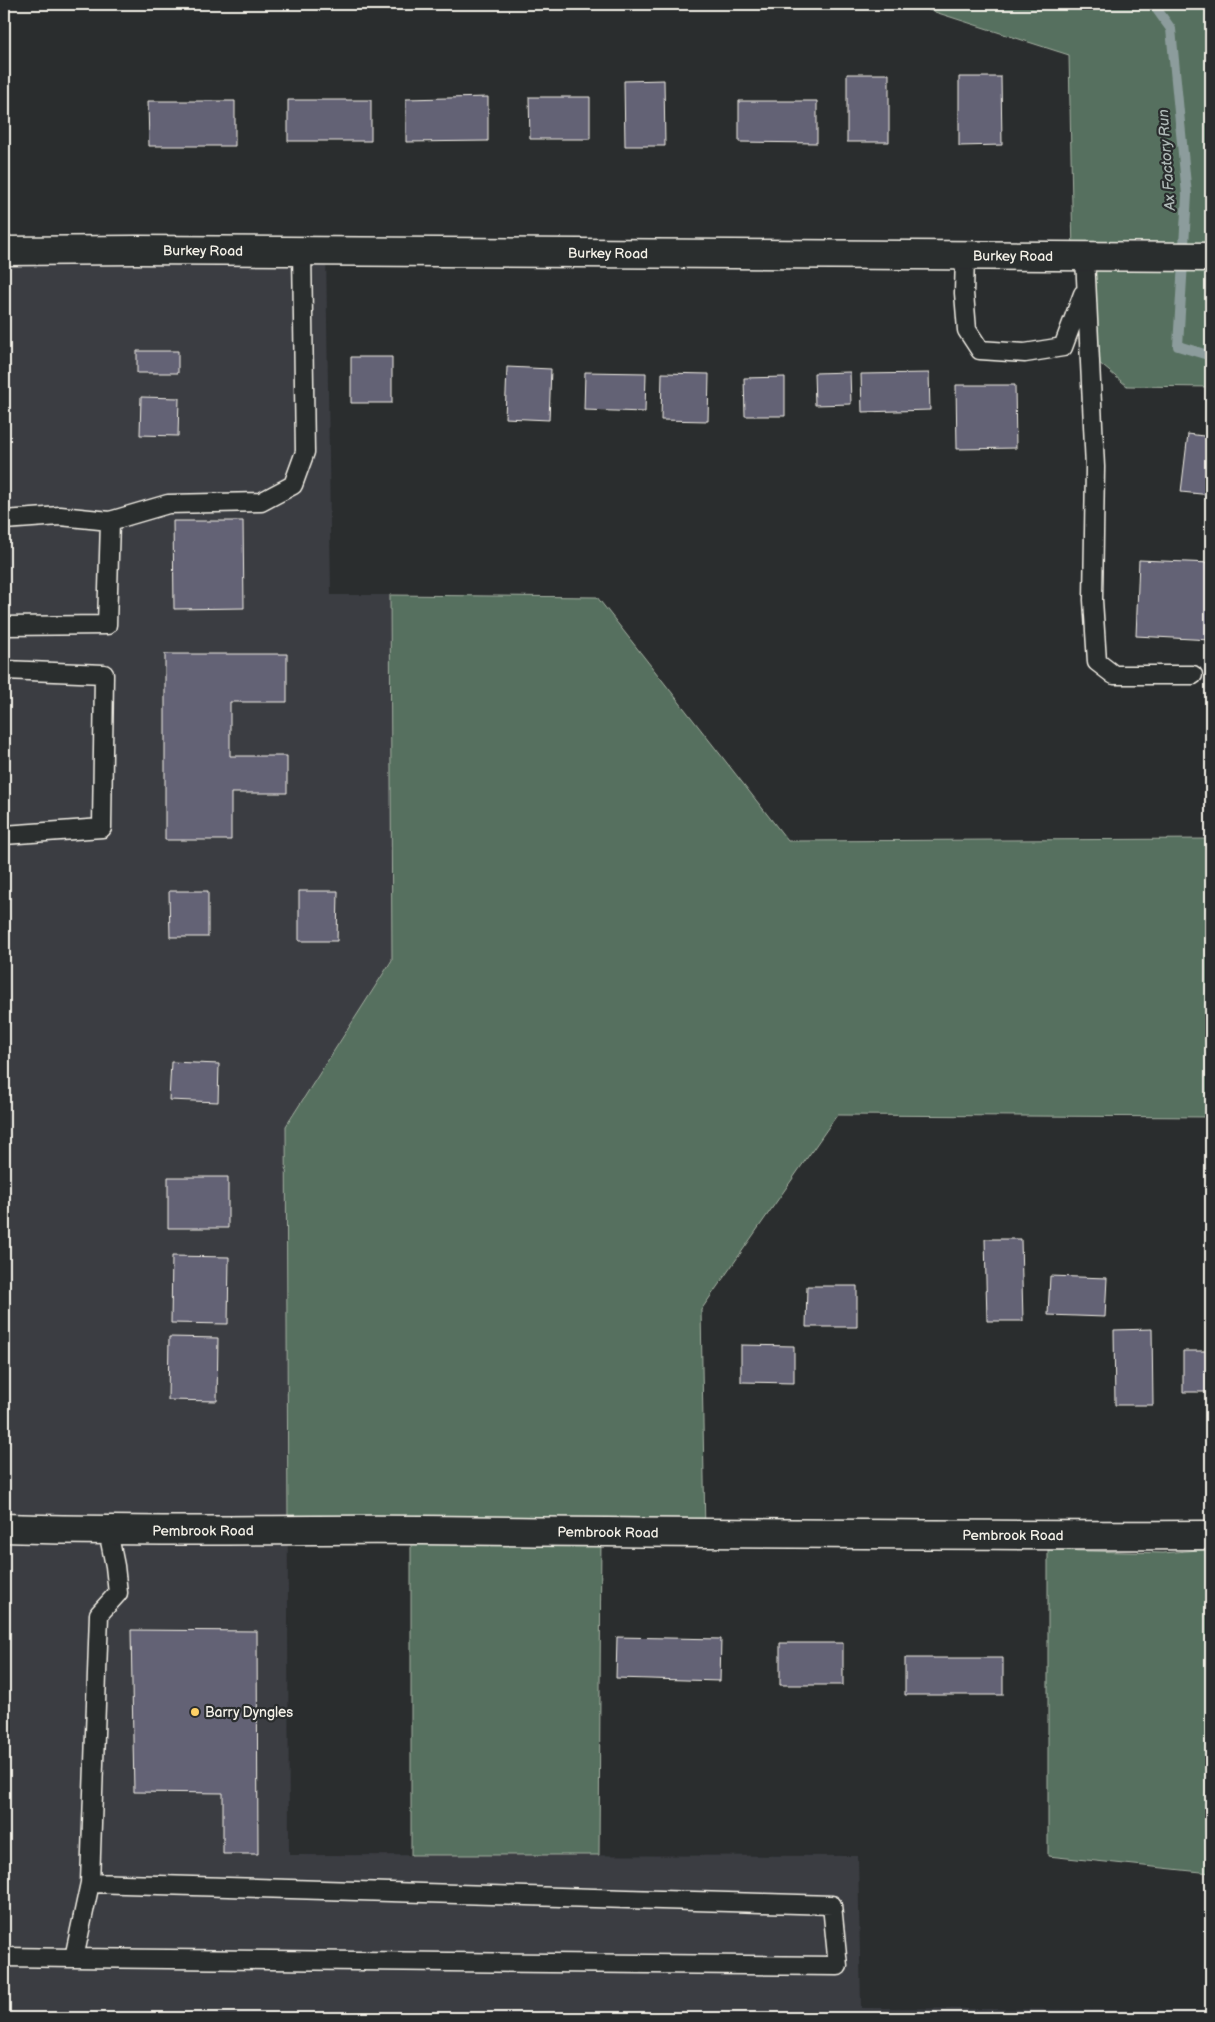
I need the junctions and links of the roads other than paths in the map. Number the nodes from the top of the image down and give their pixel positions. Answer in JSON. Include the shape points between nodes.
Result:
{"nodes":[{"id":1,"x":4,"y":251,"type":"edge"},
{"id":2,"x":302,"y":251,"type":"junction"},
{"id":3,"x":965,"y":255,"type":"junction"},
{"id":4,"x":1085,"y":257,"type":"junction"},
{"id":5,"x":1211,"y":257,"type":"edge"},
{"id":6,"x":1085,"y":286,"type":"junction"},
{"id":7,"x":4,"y":520,"type":"edge"},
{"id":8,"x":110,"y":522,"type":"junction"},
{"id":9,"x":4,"y":626,"type":"edge"},
{"id":10,"x":4,"y":670,"type":"edge"},
{"id":11,"x":1193,"y":675,"type":"dead end"},
{"id":12,"x":4,"y":835,"type":"edge"},
{"id":13,"x":4,"y":1528,"type":"edge"},
{"id":14,"x":108,"y":1531,"type":"junction"},
{"id":15,"x":1211,"y":1535,"type":"edge"},
{"id":16,"x":90,"y":1883,"type":"junction"},
{"id":17,"x":4,"y":1957,"type":"edge"},
{"id":18,"x":74,"y":1958,"type":"junction"}],
"edges":[{"from":1,"to":2,"type":"street","name":"Burkey Road"},
{"from":2,"to":3,"type":"street","name":"Burkey Road"},
{"from":2,"to":8,"type":"lane","via":[[305,452],[293,485],[261,502],[168,504]]},
{"from":3,"to":4,"type":"street","name":"Burkey Road"},
{"from":3,"to":6,"type":"lane","via":[[967,330],[980,350],[1025,353],[1063,347]]},
{"from":4,"to":5,"type":"street","name":"Burkey Road"},
{"from":4,"to":6,"type":"lane"},
{"from":6,"to":11,"type":"lane","via":[[1094,457],[1093,600],[1097,662],[1114,675]]},
{"from":7,"to":8,"type":"lane","via":[[60,516]]},
{"from":8,"to":9,"type":"lane","via":[[107,625]]},
{"from":10,"to":12,"type":"lane","via":[[104,674],[102,828]]},
{"from":13,"to":14,"type":"street","name":"Pembrook Road"},
{"from":14,"to":15,"type":"street","name":"Pembrook Road"},
{"from":14,"to":16,"type":"lane","via":[[118,1593],[99,1614]]},
{"from":16,"to":18,"type":"lane"},
{"from":16,"to":18,"type":"lane","via":[[832,1905],[838,1966]]},
{"from":17,"to":18,"type":"lane"}]}
